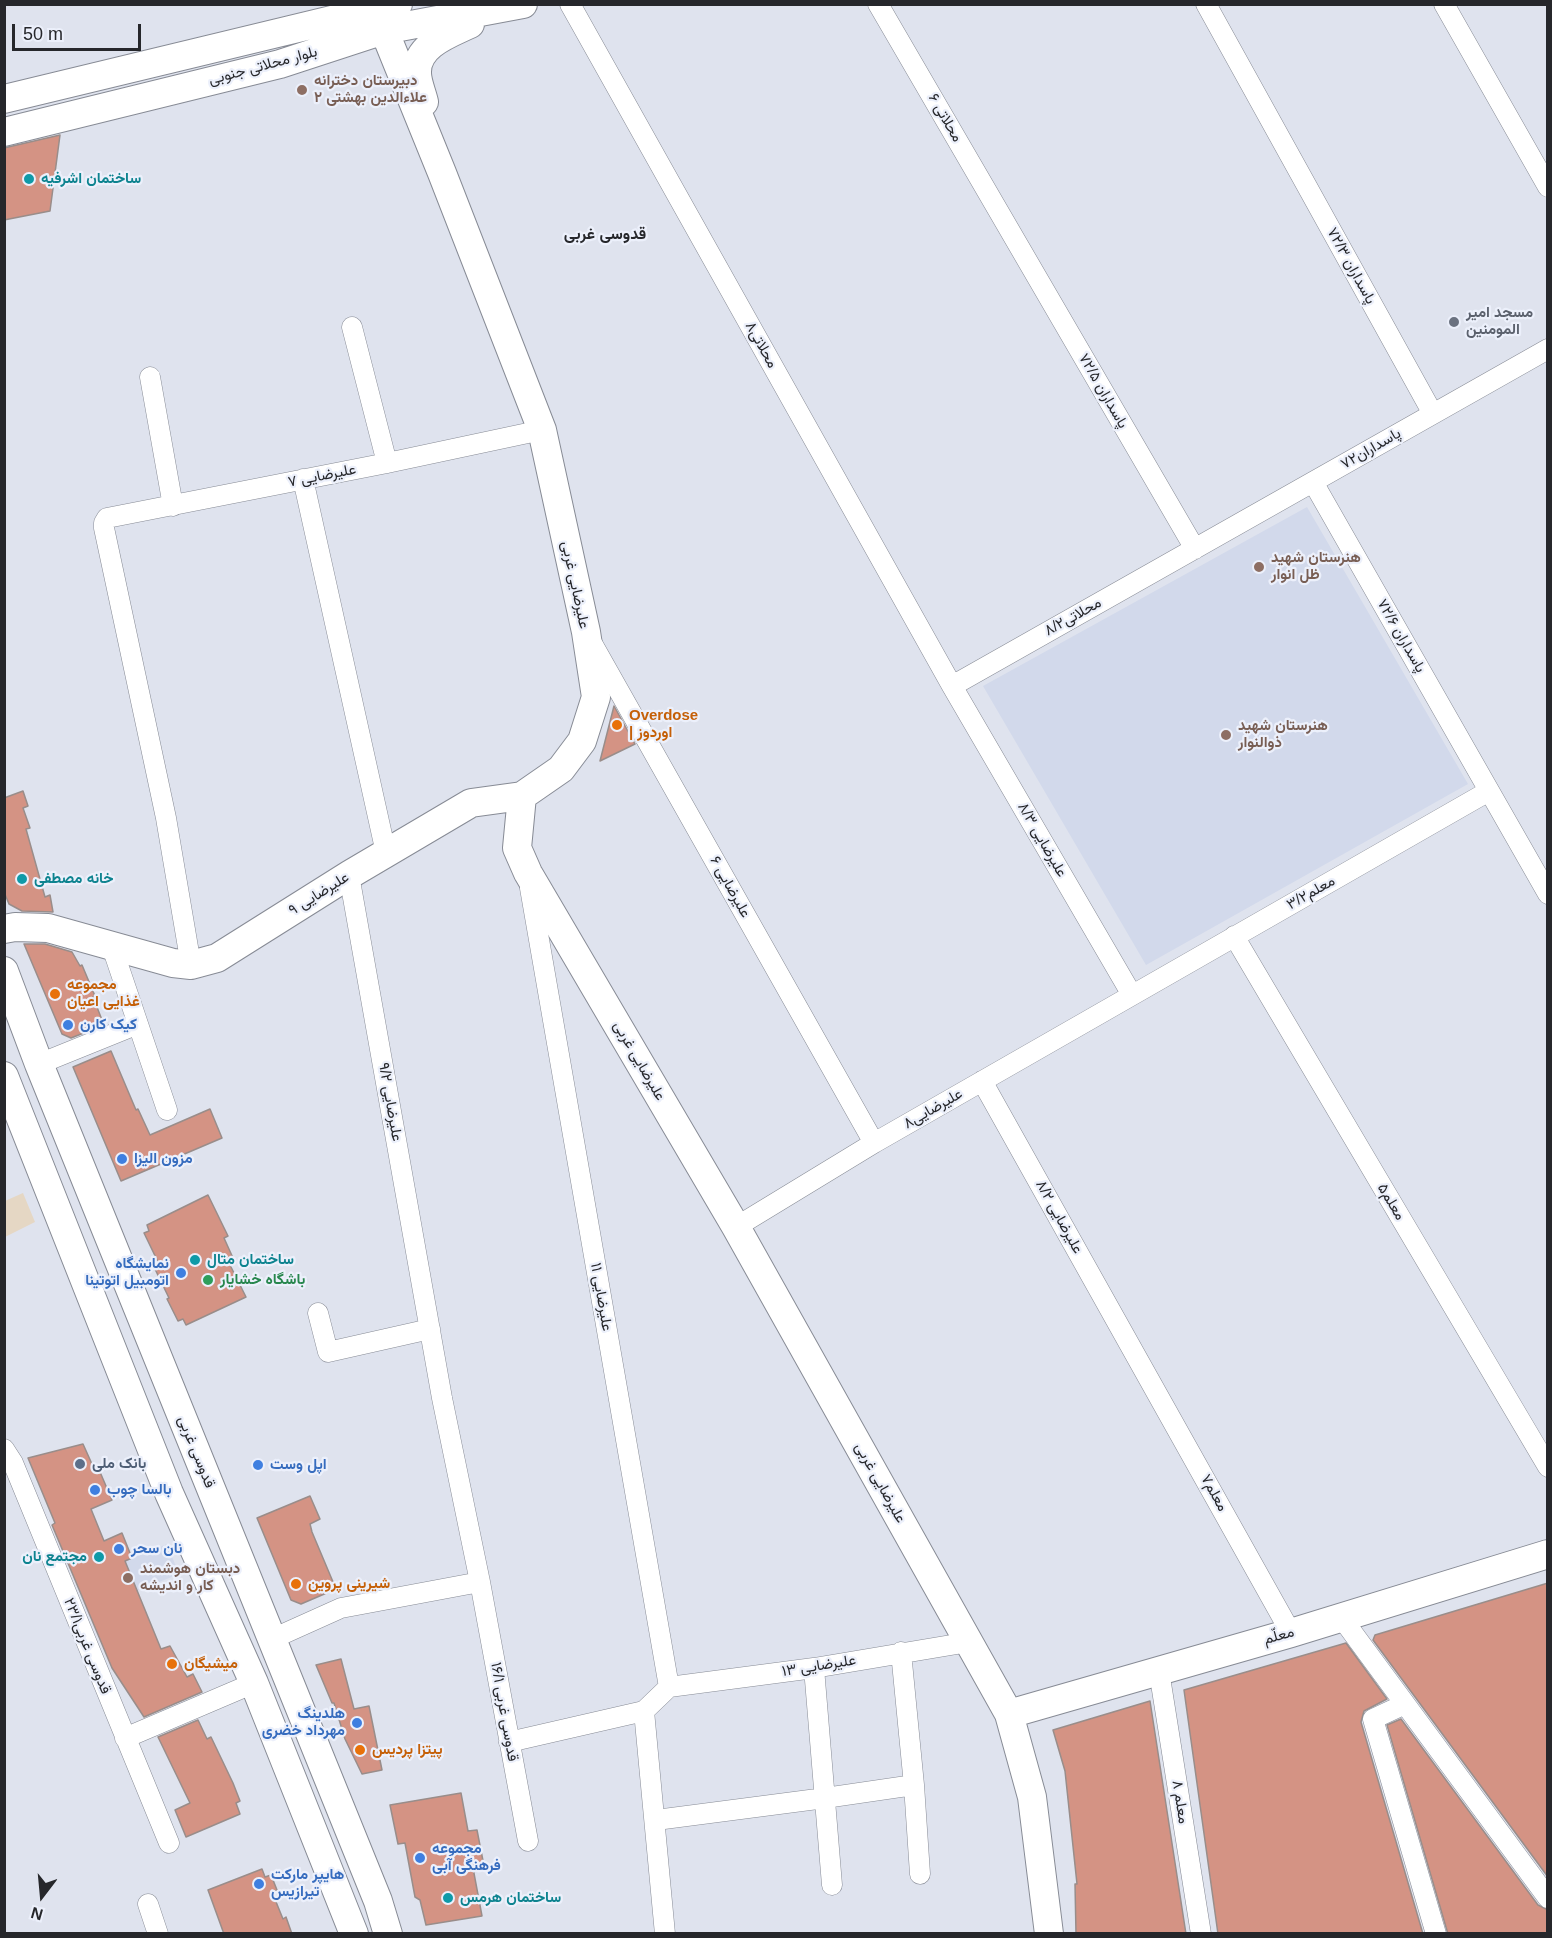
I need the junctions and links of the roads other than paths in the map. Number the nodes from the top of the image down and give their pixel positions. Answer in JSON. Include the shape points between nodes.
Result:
{"nodes":[{"id":1,"x":398,"y":4,"type":"edge"},
{"id":2,"x":570,"y":4,"type":"edge"},
{"id":3,"x":878,"y":4,"type":"edge"},
{"id":4,"x":1206,"y":4,"type":"edge"},
{"id":5,"x":510,"y":8,"type":"edge"},
{"id":6,"x":1446,"y":9,"type":"edge"},
{"id":7,"x":371,"y":12,"type":"edge"},
{"id":8,"x":4,"y":99,"type":"edge"},
{"id":9,"x":4,"y":132,"type":"edge"},
{"id":10,"x":442,"y":174,"type":"junction"},
{"id":11,"x":1548,"y":187,"type":"edge"},
{"id":12,"x":1011,"y":232,"type":"joint"},
{"id":13,"x":352,"y":327,"type":"dead end"},
{"id":14,"x":1548,"y":349,"type":"edge"},
{"id":15,"x":150,"y":377,"type":"dead end"},
{"id":16,"x":1433,"y":414,"type":"junction"},
{"id":17,"x":542,"y":430,"type":"junction"},
{"id":18,"x":387,"y":463,"type":"junction"},
{"id":19,"x":303,"y":479,"type":"junction"},
{"id":20,"x":1313,"y":482,"type":"junction"},
{"id":21,"x":173,"y":506,"type":"junction"},
{"id":22,"x":1195,"y":549,"type":"junction"},
{"id":23,"x":586,"y":632,"type":"junction"},
{"id":24,"x":952,"y":686,"type":"junction"},
{"id":25,"x":1489,"y":791,"type":"junction"},
{"id":26,"x":522,"y":796,"type":"junction"},
{"id":27,"x":386,"y":853,"type":"junction"},
{"id":28,"x":528,"y":873,"type":"junction"},
{"id":29,"x":349,"y":875,"type":"junction"},
{"id":30,"x":1548,"y":894,"type":"edge"},
{"id":31,"x":4,"y":929,"type":"edge"},
{"id":32,"x":1234,"y":936,"type":"junction"},
{"id":33,"x":112,"y":947,"type":"junction"},
{"id":34,"x":191,"y":965,"type":"junction"},
{"id":35,"x":4,"y":971,"type":"edge"},
{"id":36,"x":1132,"y":995,"type":"junction"},
{"id":37,"x":138,"y":1024,"type":"junction"},
{"id":38,"x":39,"y":1064,"type":"junction"},
{"id":39,"x":4,"y":1076,"type":"edge"},
{"id":40,"x":982,"y":1081,"type":"junction"},
{"id":41,"x":166,"y":1110,"type":"dead end"},
{"id":42,"x":874,"y":1143,"type":"junction"},
{"id":43,"x":736,"y":1227,"type":"junction"},
{"id":44,"x":318,"y":1313,"type":"dead end"},
{"id":45,"x":430,"y":1329,"type":"junction"},
{"id":46,"x":1136,"y":1353,"type":"joint"},
{"id":47,"x":4,"y":1449,"type":"edge"},
{"id":48,"x":1548,"y":1467,"type":"edge"},
{"id":49,"x":1548,"y":1554,"type":"edge"},
{"id":50,"x":480,"y":1582,"type":"junction"},
{"id":51,"x":1341,"y":1617,"type":"junction"},
{"id":52,"x":1291,"y":1633,"type":"junction"},
{"id":53,"x":272,"y":1639,"type":"junction"},
{"id":54,"x":969,"y":1642,"type":"junction"},
{"id":55,"x":901,"y":1652,"type":"junction"},
{"id":56,"x":814,"y":1668,"type":"junction"},
{"id":57,"x":1159,"y":1671,"type":"junction"},
{"id":58,"x":254,"y":1683,"type":"junction"},
{"id":59,"x":669,"y":1687,"type":"junction"},
{"id":60,"x":1405,"y":1704,"type":"junction"},
{"id":61,"x":644,"y":1711,"type":"junction"},
{"id":62,"x":1009,"y":1714,"type":"junction"},
{"id":63,"x":124,"y":1738,"type":"junction"},
{"id":64,"x":509,"y":1742,"type":"junction"},
{"id":65,"x":914,"y":1785,"type":"junction"},
{"id":66,"x":825,"y":1798,"type":"junction"},
{"id":67,"x":656,"y":1820,"type":"junction"},
{"id":68,"x":528,"y":1841,"type":"dead end"},
{"id":69,"x":169,"y":1843,"type":"dead end"},
{"id":70,"x":920,"y":1874,"type":"dead end"},
{"id":71,"x":832,"y":1885,"type":"dead end"},
{"id":72,"x":1548,"y":1898,"type":"edge"},
{"id":73,"x":148,"y":1904,"type":"dead end"},
{"id":74,"x":158,"y":1934,"type":"edge"},
{"id":75,"x":354,"y":1934,"type":"edge"},
{"id":76,"x":388,"y":1934,"type":"edge"},
{"id":77,"x":665,"y":1934,"type":"edge"},
{"id":78,"x":1049,"y":1934,"type":"edge"},
{"id":79,"x":1201,"y":1934,"type":"edge"},
{"id":80,"x":1436,"y":1934,"type":"edge"}],
"edges":[{"from":1,"to":7,"type":"street","name":"بلوار محلاتی جنوبی"},
{"from":2,"to":24,"type":"street","name":"محلاتی۸"},
{"from":3,"to":12,"type":"street","name":"۶ محلاتی"},
{"from":4,"to":16,"type":"street","name":"۷۲/۳ پاسداران"},
{"from":5,"to":7,"type":"street","name":"بلوار محلاتی جنوبی"},
{"from":5,"to":10,"type":"street","name":"علیرضایی غربی","via":[[432,44],[422,53],[417,74]]},
{"from":6,"to":11,"type":"street"},
{"from":7,"to":8,"type":"street","name":"بلوار محلاتی جنوبی"},
{"from":7,"to":9,"type":"street","name":"بلوار محلاتی جنوبی","via":[[280,64]]},
{"from":7,"to":10,"type":"street","name":"علیرضایی غربی"},
{"from":10,"to":17,"type":"street","name":"علیرضایی غربی"},
{"from":12,"to":22,"type":"street","name":"۷۲/۵ پاسداران"},
{"from":13,"to":18,"type":"street"},
{"from":14,"to":16,"type":"street","name":"پاسداران۷۲"},
{"from":15,"to":21,"type":"street"},
{"from":16,"to":20,"type":"street","name":"پاسداران۷۲"},
{"from":17,"to":18,"type":"street","name":"۷ علیرضایی"},
{"from":17,"to":23,"type":"street","name":"علیرضایی غربی"},
{"from":18,"to":19,"type":"street","name":"۷ علیرضایی"},
{"from":19,"to":21,"type":"street","name":"۷ علیرضایی"},
{"from":19,"to":27,"type":"street"},
{"from":20,"to":22,"type":"street","name":"پاسداران۷۲"},
{"from":20,"to":25,"type":"street","name":"۷۲/۶ پاسداران"},
{"from":21,"to":34,"type":"street","name":"۷ علیرضایی","via":[[107,518],[104,523],[166,818]]},
{"from":22,"to":24,"type":"street","name":"محلاتی۸/۲"},
{"from":23,"to":26,"type":"street","name":"علیرضایی غربی","via":[[596,697],[582,741],[561,769]]},
{"from":23,"to":42,"type":"street","name":"۶ علیرضایی"},
{"from":24,"to":36,"type":"street","name":"۸/۳ علیرضایی"},
{"from":25,"to":30,"type":"street","name":"۷۲/۶ پاسداران"},
{"from":25,"to":32,"type":"street","name":"معلم۳/۲"},
{"from":26,"to":27,"type":"street","name":"۹ علیرضایی","via":[[471,802]]},
{"from":26,"to":28,"type":"street","name":"علیرضایی غربی","via":[[517,848]]},
{"from":27,"to":29,"type":"street","name":"۹ علیرضایی"},
{"from":28,"to":43,"type":"street","name":"علیرضایی غربی"},
{"from":28,"to":59,"type":"street","name":"۱۱ علیرضایی"},
{"from":29,"to":34,"type":"street","name":"۹ علیرضایی","via":[[217,958]]},
{"from":29,"to":45,"type":"street","name":"۹/۲ علیرضایی"},
{"from":31,"to":33,"type":"street","name":"۹ علیرضایی","via":[[48,928]]},
{"from":32,"to":36,"type":"street","name":"معلم۳/۲"},
{"from":32,"to":48,"type":"street","name":"معلم۵"},
{"from":33,"to":34,"type":"street","name":"۹ علیرضایی"},
{"from":33,"to":37,"type":"street"},
{"from":35,"to":38,"type":"street","name":"قدوسی غربی"},
{"from":36,"to":40,"type":"street","name":"علیرضایی۸"},
{"from":37,"to":38,"type":"street"},
{"from":37,"to":41,"type":"street"},
{"from":38,"to":53,"type":"street","name":"قدوسی غربی"},
{"from":39,"to":58,"type":"street","via":[[169,1492]]},
{"from":40,"to":42,"type":"street","name":"علیرضایی۸"},
{"from":40,"to":46,"type":"street","name":"علیرضایی ۸/۲"},
{"from":42,"to":43,"type":"street","name":"علیرضایی۸"},
{"from":43,"to":54,"type":"street","name":"علیرضایی غربی"},
{"from":44,"to":45,"type":"street","via":[[328,1352]]},
{"from":45,"to":50,"type":"street","name":"۹/۲ علیرضایی"},
{"from":46,"to":52,"type":"street","name":"معلم۷"},
{"from":47,"to":63,"type":"street","name":"قدوسی غربی۲۳/۱"},
{"from":49,"to":51,"type":"street","name":"معلّم"},
{"from":50,"to":53,"type":"street","via":[[341,1608]]},
{"from":50,"to":64,"type":"street","name":"۱۶/۱ قدوسی غربی"},
{"from":51,"to":52,"type":"street","name":"معلّم"},
{"from":51,"to":60,"type":"street"},
{"from":52,"to":57,"type":"street","name":"معلّم"},
{"from":53,"to":76,"type":"street","name":"قدوسی غربی"},
{"from":54,"to":55,"type":"street","name":"۱۳ علیرضایی"},
{"from":54,"to":62,"type":"street","name":"علیرضایی غربی"},
{"from":55,"to":56,"type":"street","name":"۱۳ علیرضایی"},
{"from":55,"to":65,"type":"street"},
{"from":56,"to":59,"type":"street","name":"۱۳ علیرضایی"},
{"from":56,"to":66,"type":"street"},
{"from":57,"to":62,"type":"street","name":"معلّم"},
{"from":57,"to":79,"type":"street","name":"۸ معلم"},
{"from":58,"to":63,"type":"street"},
{"from":58,"to":75,"type":"street"},
{"from":59,"to":61,"type":"street"},
{"from":60,"to":72,"type":"street"},
{"from":60,"to":80,"type":"street","via":[[1373,1719]]},
{"from":61,"to":64,"type":"street"},
{"from":61,"to":67,"type":"street"},
{"from":62,"to":78,"type":"street","name":"علیرضایی غربی","via":[[1032,1797]]},
{"from":63,"to":69,"type":"street","name":"قدوسی غربی۲۳/۱"},
{"from":64,"to":68,"type":"street","name":"۱۶/۱ قدوسی غربی"},
{"from":65,"to":66,"type":"street"},
{"from":65,"to":70,"type":"street"},
{"from":66,"to":67,"type":"street"},
{"from":66,"to":71,"type":"street"},
{"from":67,"to":77,"type":"street"},
{"from":73,"to":74,"type":"street"}]}
